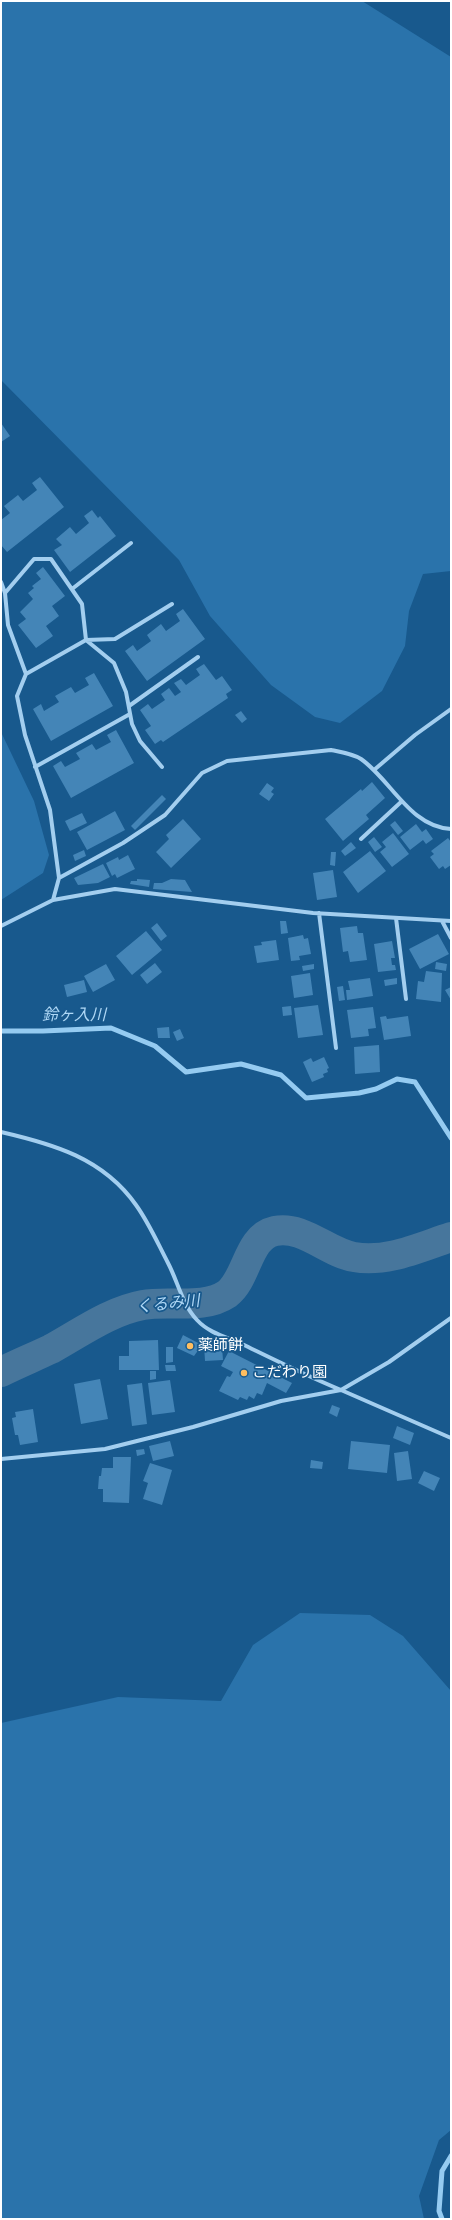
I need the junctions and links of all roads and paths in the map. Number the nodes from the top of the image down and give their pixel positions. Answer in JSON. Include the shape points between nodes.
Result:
{"nodes":[{"id":1,"x":131,"y":543,"type":"dead end"},
{"id":2,"x":1,"y":582,"type":"edge"},
{"id":3,"x":72,"y":589,"type":"junction"},
{"id":4,"x":5,"y":593,"type":"junction"},
{"id":5,"x":172,"y":604,"type":"dead end"},
{"id":6,"x":86,"y":640,"type":"junction"},
{"id":7,"x":198,"y":657,"type":"dead end"},
{"id":8,"x":26,"y":674,"type":"junction"},
{"id":9,"x":128,"y":706,"type":"junction"},
{"id":10,"x":451,"y":709,"type":"edge"},
{"id":11,"x":130,"y":714,"type":"junction"},
{"id":12,"x":36,"y":766,"type":"junction"},
{"id":13,"x":162,"y":767,"type":"dead end"},
{"id":14,"x":374,"y":770,"type":"junction"},
{"id":15,"x":401,"y":802,"type":"junction"},
{"id":16,"x":451,"y":829,"type":"edge"},
{"id":17,"x":361,"y":839,"type":"dead end"},
{"id":18,"x":59,"y":878,"type":"junction"},
{"id":19,"x":53,"y":900,"type":"junction"},
{"id":20,"x":319,"y":913,"type":"junction"},
{"id":21,"x":396,"y":918,"type":"junction"},
{"id":22,"x":442,"y":921,"type":"junction"},
{"id":23,"x":451,"y":921,"type":"edge"},
{"id":24,"x":1,"y":926,"type":"edge"},
{"id":25,"x":451,"y":938,"type":"edge"},
{"id":26,"x":406,"y":999,"type":"dead end"},
{"id":27,"x":336,"y":1048,"type":"dead end"},
{"id":28,"x":1,"y":1132,"type":"edge"},
{"id":29,"x":451,"y":1318,"type":"edge"},
{"id":30,"x":341,"y":1390,"type":"junction"},
{"id":31,"x":451,"y":1438,"type":"edge"},
{"id":32,"x":1,"y":1459,"type":"edge"}],
"edges":[{"from":1,"to":3,"type":"street"},
{"from":2,"to":4,"type":"street"},
{"from":3,"to":4,"type":"street","via":[[51,559],[34,559]]},
{"from":3,"to":6,"type":"street","via":[[82,604]]},
{"from":4,"to":8,"type":"street","via":[[8,625]]},
{"from":5,"to":6,"type":"street","via":[[115,639]]},
{"from":6,"to":8,"type":"street"},
{"from":6,"to":9,"type":"street","via":[[114,663],[126,692]]},
{"from":7,"to":9,"type":"street"},
{"from":8,"to":12,"type":"street","via":[[17,696],[24,735]]},
{"from":9,"to":11,"type":"street"},
{"from":10,"to":14,"type":"street"},
{"from":11,"to":12,"type":"street"},
{"from":11,"to":13,"type":"street","via":[[140,741]]},
{"from":12,"to":18,"type":"street","via":[[50,810]]},
{"from":14,"to":15,"type":"street"},
{"from":14,"to":18,"type":"street","via":[[359,758],[331,750],[227,761],[202,773],[165,815],[123,843]]},
{"from":15,"to":16,"type":"street","via":[[429,822]]},
{"from":15,"to":17,"type":"street"},
{"from":18,"to":19,"type":"street"},
{"from":19,"to":20,"type":"street","via":[[115,889]]},
{"from":19,"to":24,"type":"street"},
{"from":20,"to":21,"type":"street"},
{"from":20,"to":27,"type":"street"},
{"from":21,"to":22,"type":"street"},
{"from":21,"to":26,"type":"street"},
{"from":22,"to":23,"type":"street"},
{"from":22,"to":25,"type":"street"},
{"from":28,"to":30,"type":"street","via":[[60,1147],[104,1173],[132,1200],[144,1218],[170,1266],[183,1299],[196,1320],[212,1332],[296,1372]]},
{"from":29,"to":30,"type":"street","via":[[389,1362]]},
{"from":30,"to":31,"type":"street"},
{"from":30,"to":32,"type":"street","via":[[281,1400],[193,1427],[106,1449]]}]}
